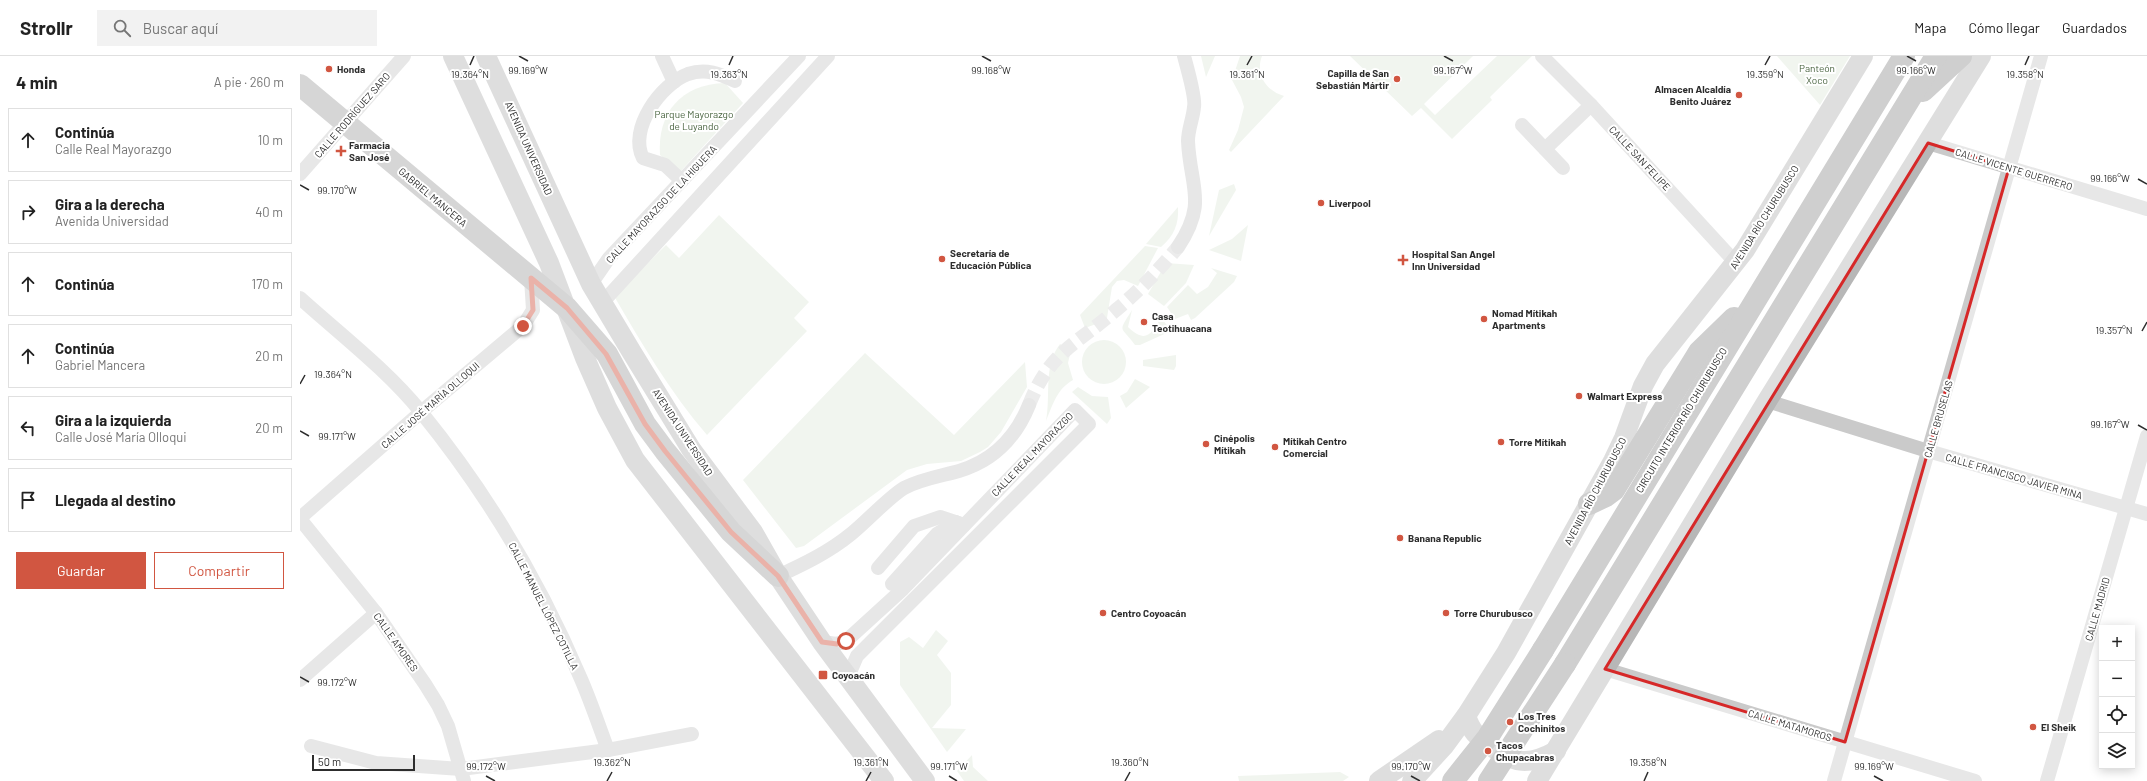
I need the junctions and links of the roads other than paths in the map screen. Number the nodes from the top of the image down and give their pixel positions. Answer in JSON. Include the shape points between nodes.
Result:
{"nodes":[{"id":1,"x":404,"y":56,"type":"edge"},
{"id":2,"x":453,"y":56,"type":"edge"},
{"id":3,"x":486,"y":56,"type":"edge"},
{"id":4,"x":662,"y":56,"type":"edge"},
{"id":5,"x":799,"y":56,"type":"edge"},
{"id":6,"x":828,"y":56,"type":"edge"},
{"id":7,"x":1184,"y":56,"type":"edge"},
{"id":8,"x":1542,"y":56,"type":"edge"},
{"id":9,"x":1863,"y":56,"type":"edge"},
{"id":10,"x":1904,"y":56,"type":"edge"},
{"id":11,"x":1936,"y":56,"type":"edge"},
{"id":12,"x":1961,"y":56,"type":"edge"},
{"id":13,"x":1981,"y":56,"type":"edge"},
{"id":14,"x":2041,"y":56,"type":"edge"},
{"id":15,"x":735,"y":81,"type":"dead end"},
{"id":16,"x":674,"y":82,"type":"junction"},
{"id":17,"x":300,"y":85,"type":"edge"},
{"id":18,"x":1591,"y":105,"type":"junction"},
{"id":19,"x":1899,"y":117,"type":"junction"},
{"id":20,"x":344,"y":124,"type":"junction"},
{"id":21,"x":1522,"y":125,"type":"dead end"},
{"id":22,"x":1928,"y":143,"type":"junction"},
{"id":23,"x":1545,"y":149,"type":"junction"},
{"id":24,"x":1562,"y":168,"type":"dead end"},
{"id":25,"x":2009,"y":168,"type":"junction"},
{"id":26,"x":300,"y":174,"type":"edge"},
{"id":27,"x":682,"y":181,"type":"junction"},
{"id":28,"x":2147,"y":209,"type":"edge"},
{"id":29,"x":1178,"y":247,"type":"tunnel mouth"},
{"id":30,"x":549,"y":263,"type":"junction"},
{"id":31,"x":1736,"y":263,"type":"junction"},
{"id":32,"x":531,"y":278,"type":"junction"},
{"id":33,"x":591,"y":284,"type":"junction"},
{"id":34,"x":300,"y":298,"type":"edge"},
{"id":35,"x":1754,"y":300,"type":"junction"},
{"id":36,"x":602,"y":302,"type":"junction"},
{"id":37,"x":567,"y":308,"type":"junction"},
{"id":38,"x":1767,"y":401,"type":"junction"},
{"id":39,"x":1029,"y":405,"type":"tunnel mouth"},
{"id":40,"x":421,"y":412,"type":"junction"},
{"id":41,"x":2147,"y":436,"type":"edge"},
{"id":42,"x":1928,"y":451,"type":"junction"},
{"id":43,"x":1589,"y":504,"type":"junction"},
{"id":44,"x":2126,"y":508,"type":"junction"},
{"id":45,"x":2147,"y":514,"type":"edge"},
{"id":46,"x":300,"y":519,"type":"edge"},
{"id":47,"x":960,"y":524,"type":"junction"},
{"id":48,"x":878,"y":568,"type":"dead end"},
{"id":49,"x":778,"y":576,"type":"junction"},
{"id":50,"x":902,"y":591,"type":"junction"},
{"id":51,"x":376,"y":613,"type":"junction"},
{"id":52,"x":822,"y":642,"type":"junction"},
{"id":53,"x":1605,"y":669,"type":"junction"},
{"id":54,"x":848,"y":677,"type":"junction"},
{"id":55,"x":300,"y":680,"type":"edge"},
{"id":56,"x":1463,"y":721,"type":"junction"},
{"id":57,"x":692,"y":734,"type":"dead end"},
{"id":58,"x":1845,"y":742,"type":"junction"},
{"id":59,"x":311,"y":746,"type":"dead end"},
{"id":60,"x":608,"y":750,"type":"junction"},
{"id":61,"x":1556,"y":751,"type":"junction"},
{"id":62,"x":463,"y":775,"type":"edge"},
{"id":63,"x":884,"y":781,"type":"edge"},
{"id":64,"x":926,"y":781,"type":"edge"},
{"id":65,"x":1379,"y":781,"type":"edge"},
{"id":66,"x":1412,"y":781,"type":"edge"},
{"id":67,"x":1453,"y":781,"type":"edge"},
{"id":68,"x":1489,"y":781,"type":"edge"},
{"id":69,"x":1537,"y":781,"type":"edge"},
{"id":70,"x":1834,"y":781,"type":"edge"},
{"id":71,"x":1975,"y":781,"type":"edge"},
{"id":72,"x":2047,"y":781,"type":"edge"}],
"edges":[{"from":1,"to":20,"type":"street","name":"CALLE RODRÍGUEZ SARO"},
{"from":2,"to":30,"type":"main road"},
{"from":3,"to":33,"type":"main road","name":"AVENIDA UNIVERSIDAD"},
{"from":4,"to":16,"type":"street"},
{"from":5,"to":27,"type":"street","name":"CALLE MAYORAZGO DE LA HIGUERA"},
{"from":6,"to":36,"type":"street"},
{"from":7,"to":29,"type":"street","via":[[1195,107],[1188,141],[1196,196],[1194,215]]},
{"from":8,"to":18,"type":"street","name":"CALLE SAN FELIPE"},
{"from":9,"to":31,"type":"main road","name":"AVENIDA RÍO CHURUBUSCO"},
{"from":10,"to":35,"type":"highway","name":"CIRCUITO INTERIOR RÍO CHURUBUSCO"},
{"from":11,"to":19,"type":"highway"},
{"from":12,"to":19,"type":"highway","via":[[1923,90]]},
{"from":13,"to":22,"type":"main road"},
{"from":14,"to":25,"type":"street","name":"CALLE BRUSELAS"},
{"from":15,"to":16,"type":"street","via":[[716,72],[706,71],[689,74]]},
{"from":16,"to":27,"type":"street","via":[[649,110],[638,140],[643,158],[665,165]]},
{"from":17,"to":20,"type":"main road","name":"GABRIEL MANCERA"},
{"from":18,"to":23,"type":"street"},
{"from":18,"to":31,"type":"street","name":"CALLE SAN FELIPE"},
{"from":19,"to":68,"type":"highway","bridge":true,"via":[[1565,664]]},
{"from":20,"to":26,"type":"street","name":"CALLE RODRÍGUEZ SARO"},
{"from":20,"to":32,"type":"main road","name":"GABRIEL MANCERA"},
{"from":21,"to":23,"type":"street"},
{"from":22,"to":25,"type":"street","name":"CALLE VICENTE GUERRERO"},
{"from":22,"to":38,"type":"main road"},
{"from":23,"to":24,"type":"street"},
{"from":25,"to":28,"type":"street","name":"CALLE VICENTE GUERRERO"},
{"from":25,"to":42,"type":"street","name":"CALLE BRUSELAS"},
{"from":27,"to":33,"type":"street","name":"CALLE MAYORAZGO DE LA HIGUERA","via":[[609,258]]},
{"from":30,"to":33,"type":"main road"},
{"from":30,"to":37,"type":"main road"},
{"from":31,"to":43,"type":"main road","name":"AVENIDA RÍO CHURUBUSCO","via":[[1655,364],[1643,386],[1621,444]]},
{"from":32,"to":37,"type":"main road","name":"GABRIEL MANCERA"},
{"from":32,"to":40,"type":"street","name":"CALLE JOSÉ MARÍA OLLOQUI","via":[[533,310],[523,326]]},
{"from":33,"to":36,"type":"main road","name":"AVENIDA UNIVERSIDAD"},
{"from":34,"to":40,"type":"street","name":"CALLE MANUEL LÓPEZ COTILLA","via":[[391,380]]},
{"from":35,"to":43,"type":"highway","via":[[1699,352],[1614,490]]},
{"from":35,"to":67,"type":"highway","name":"CIRCUITO INTERIOR RÍO CHURUBUSCO","bridge":true,"via":[[1543,650],[1488,737]]},
{"from":36,"to":49,"type":"main road","name":"AVENIDA UNIVERSIDAD","via":[[691,449],[753,532]]},
{"from":37,"to":49,"type":"main road","name":"GABRIEL MANCERA","via":[[606,354],[645,424],[665,451],[731,532]]},
{"from":37,"to":63,"type":"main road","via":[[607,408],[635,460]]},
{"from":38,"to":42,"type":"street","name":"CALLE FRANCISCO JAVIER MINA"},
{"from":38,"to":53,"type":"main road"},
{"from":39,"to":49,"type":"street","via":[[1015,433],[992,455],[971,467],[935,476],[904,489],[850,535],[810,562]]},
{"from":40,"to":46,"type":"street","name":"CALLE JOSÉ MARÍA OLLOQUI"},
{"from":40,"to":60,"type":"street","name":"CALLE MANUEL LÓPEZ COTILLA","via":[[477,488],[532,579],[582,679]]},
{"from":41,"to":44,"type":"street","name":"CALLE MADRID"},
{"from":42,"to":44,"type":"street","name":"CALLE FRANCISCO JAVIER MINA"},
{"from":42,"to":58,"type":"street","name":"CALLE BRUSELAS"},
{"from":43,"to":56,"type":"main road","name":"AVENIDA RÍO CHURUBUSCO","via":[[1506,653]]},
{"from":44,"to":45,"type":"street","name":"CALLE FRANCISCO JAVIER MINA"},
{"from":44,"to":72,"type":"street","name":"CALLE MADRID"},
{"from":46,"to":51,"type":"street","name":"CALLE AMORES"},
{"from":47,"to":48,"type":"street","via":[[940,517],[914,526]]},
{"from":47,"to":50,"type":"street","name":"CALLE REAL MAYORAZGO"},
{"from":47,"to":50,"type":"street","name":"CALLE REAL MAYORAZGO","via":[[1075,410],[1089,424]]},
{"from":49,"to":52,"type":"main road","name":"AVENIDA UNIVERSIDAD"},
{"from":50,"to":52,"type":"street","name":"CALLE REAL MAYORAZGO","via":[[846,641],[837,644]]},
{"from":50,"to":54,"type":"street","name":"CALLE REAL MAYORAZGO","via":[[855,659]]},
{"from":51,"to":55,"type":"street"},
{"from":51,"to":62,"type":"street","name":"CALLE AMORES","via":[[407,655],[438,705],[448,726]]},
{"from":52,"to":54,"type":"main road","name":"AVENIDA UNIVERSIDAD"},
{"from":53,"to":58,"type":"street","name":"CALLE MATAMOROS"},
{"from":53,"to":61,"type":"main road"},
{"from":54,"to":64,"type":"main road","name":"AVENIDA UNIVERSIDAD"},
{"from":56,"to":61,"type":"main road","via":[[1476,735],[1507,758],[1530,761]]},
{"from":56,"to":65,"type":"main road"},
{"from":56,"to":66,"type":"main road","name":"AVENIDA RÍO CHURUBUSCO"},
{"from":57,"to":60,"type":"street"},
{"from":58,"to":70,"type":"street","name":"CALLE BRUSELAS"},
{"from":58,"to":71,"type":"street","name":"CALLE MATAMOROS"},
{"from":59,"to":62,"type":"street","via":[[376,763]]},
{"from":60,"to":62,"type":"street"},
{"from":61,"to":69,"type":"main road"}]}
